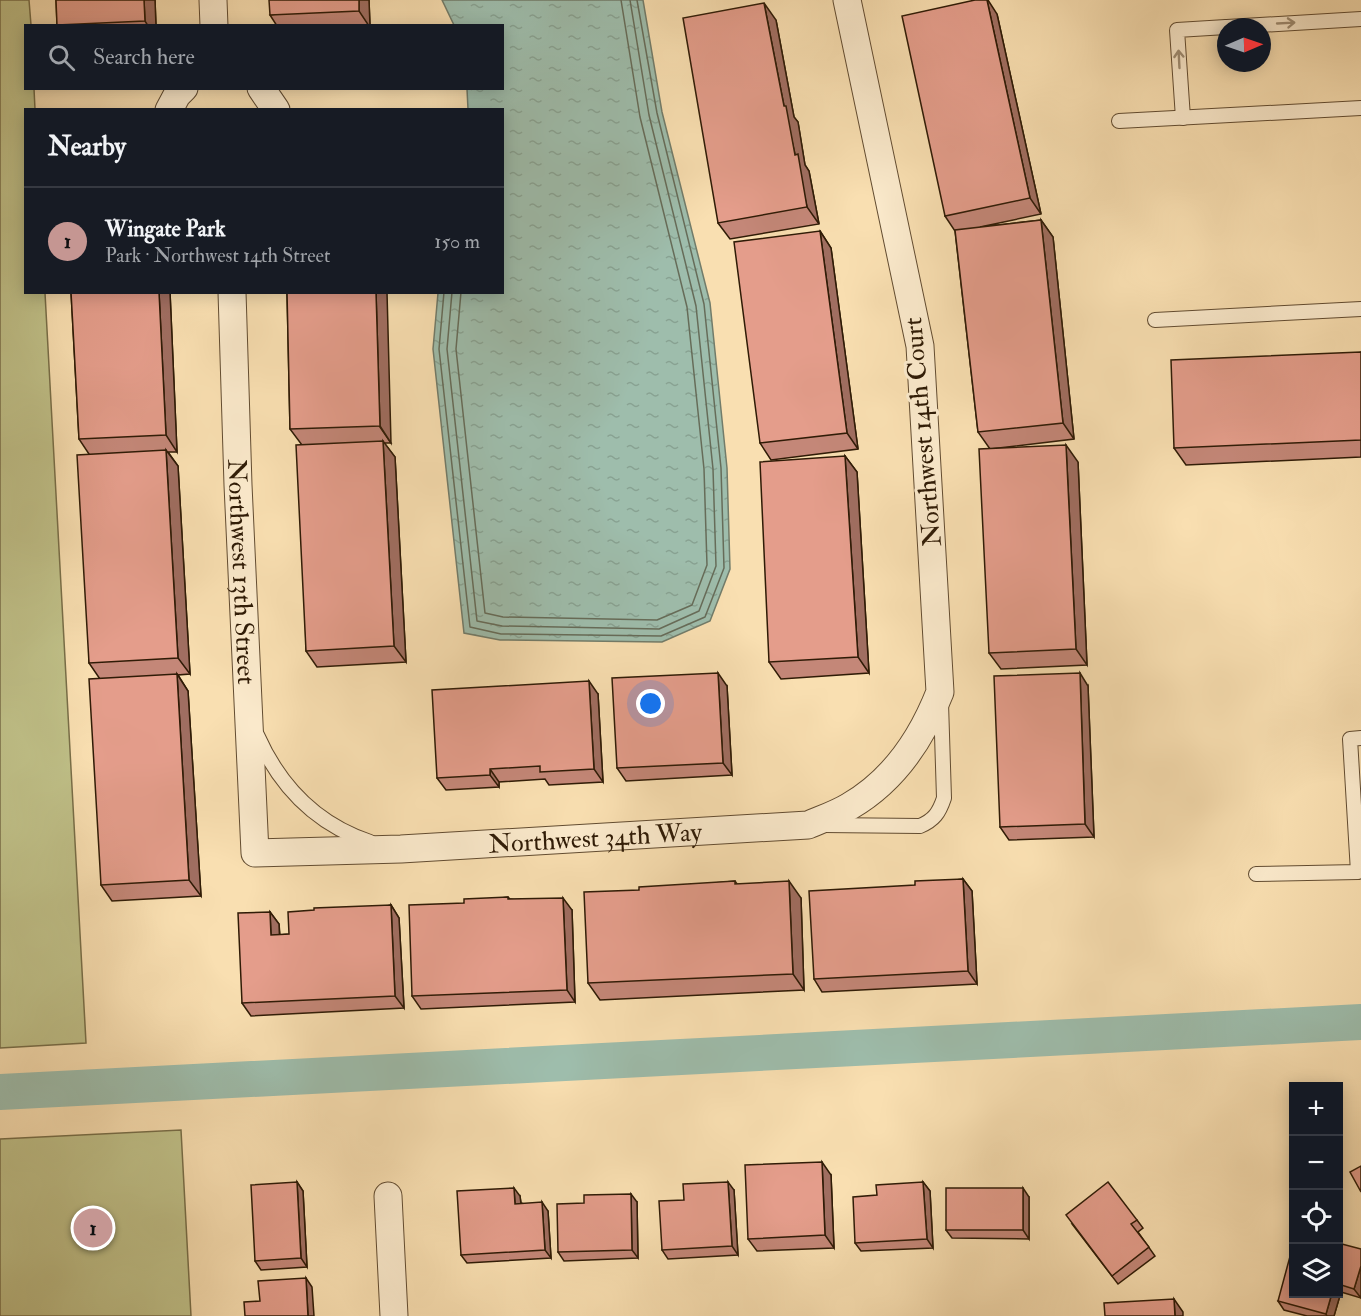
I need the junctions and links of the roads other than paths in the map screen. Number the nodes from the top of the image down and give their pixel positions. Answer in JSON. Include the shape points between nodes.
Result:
{"nodes":[{"id":1,"x":213,"y":0,"type":"edge"},
{"id":2,"x":848,"y":0,"type":"edge"},
{"id":3,"x":1361,"y":19,"type":"edge"},
{"id":4,"x":214,"y":24,"type":"edge"},
{"id":5,"x":1271,"y":24,"type":"edge"},
{"id":6,"x":1217,"y":28,"type":"edge"},
{"id":7,"x":182,"y":90,"type":"edge"},
{"id":8,"x":262,"y":90,"type":"edge"},
{"id":9,"x":170,"y":108,"type":"edge"},
{"id":10,"x":275,"y":108,"type":"edge"},
{"id":11,"x":1361,"y":108,"type":"edge"},
{"id":12,"x":1183,"y":118,"type":"junction"},
{"id":13,"x":1119,"y":121,"type":"dead end"},
{"id":14,"x":232,"y":294,"type":"edge"},
{"id":15,"x":1361,"y":309,"type":"edge"},
{"id":16,"x":1155,"y":320,"type":"dead end"},
{"id":17,"x":940,"y":692,"type":"junction"},
{"id":18,"x":249,"y":707,"type":"junction"},
{"id":19,"x":1361,"y":738,"type":"edge"},
{"id":20,"x":908,"y":753,"type":"joint"},
{"id":21,"x":808,"y":825,"type":"junction"},
{"id":22,"x":401,"y":849,"type":"junction"},
{"id":23,"x":255,"y":853,"type":"joint"},
{"id":24,"x":1256,"y":874,"type":"dead end"},
{"id":25,"x":388,"y":1196,"type":"dead end"},
{"id":26,"x":394,"y":1316,"type":"edge"}],
"edges":[{"from":1,"to":4,"type":"street"},
{"from":2,"to":17,"type":"street","name":"Northwest 14th Court","via":[[920,346]]},
{"from":5,"to":3,"type":"lane","one_way":true},
{"from":12,"to":6,"type":"lane","one_way":true,"via":[[1177,30]]},
{"from":7,"to":9,"type":"street"},
{"from":8,"to":10,"type":"street"},
{"from":11,"to":12,"type":"lane"},
{"from":12,"to":13,"type":"lane"},
{"from":14,"to":18,"type":"street","name":"Northwest 13th Street"},
{"from":15,"to":16,"type":"lane"},
{"from":17,"to":20,"type":"street","name":"Northwest 14th Court","via":[[930,718]]},
{"from":17,"to":21,"type":"lane","via":[[944,798],[932,821],[920,826]]},
{"from":18,"to":22,"type":"lane","via":[[259,739],[278,775],[311,812],[354,837]]},
{"from":18,"to":23,"type":"street","name":"Northwest 13th Street"},
{"from":19,"to":24,"type":"lane","via":[[1350,739],[1358,872]]},
{"from":20,"to":21,"type":"street","name":"Northwest 34th Way","via":[[880,785],[857,802]]},
{"from":21,"to":22,"type":"street","name":"Northwest 34th Way"},
{"from":22,"to":23,"type":"street","name":"Northwest 34th Way"},
{"from":25,"to":26,"type":"street"}]}
